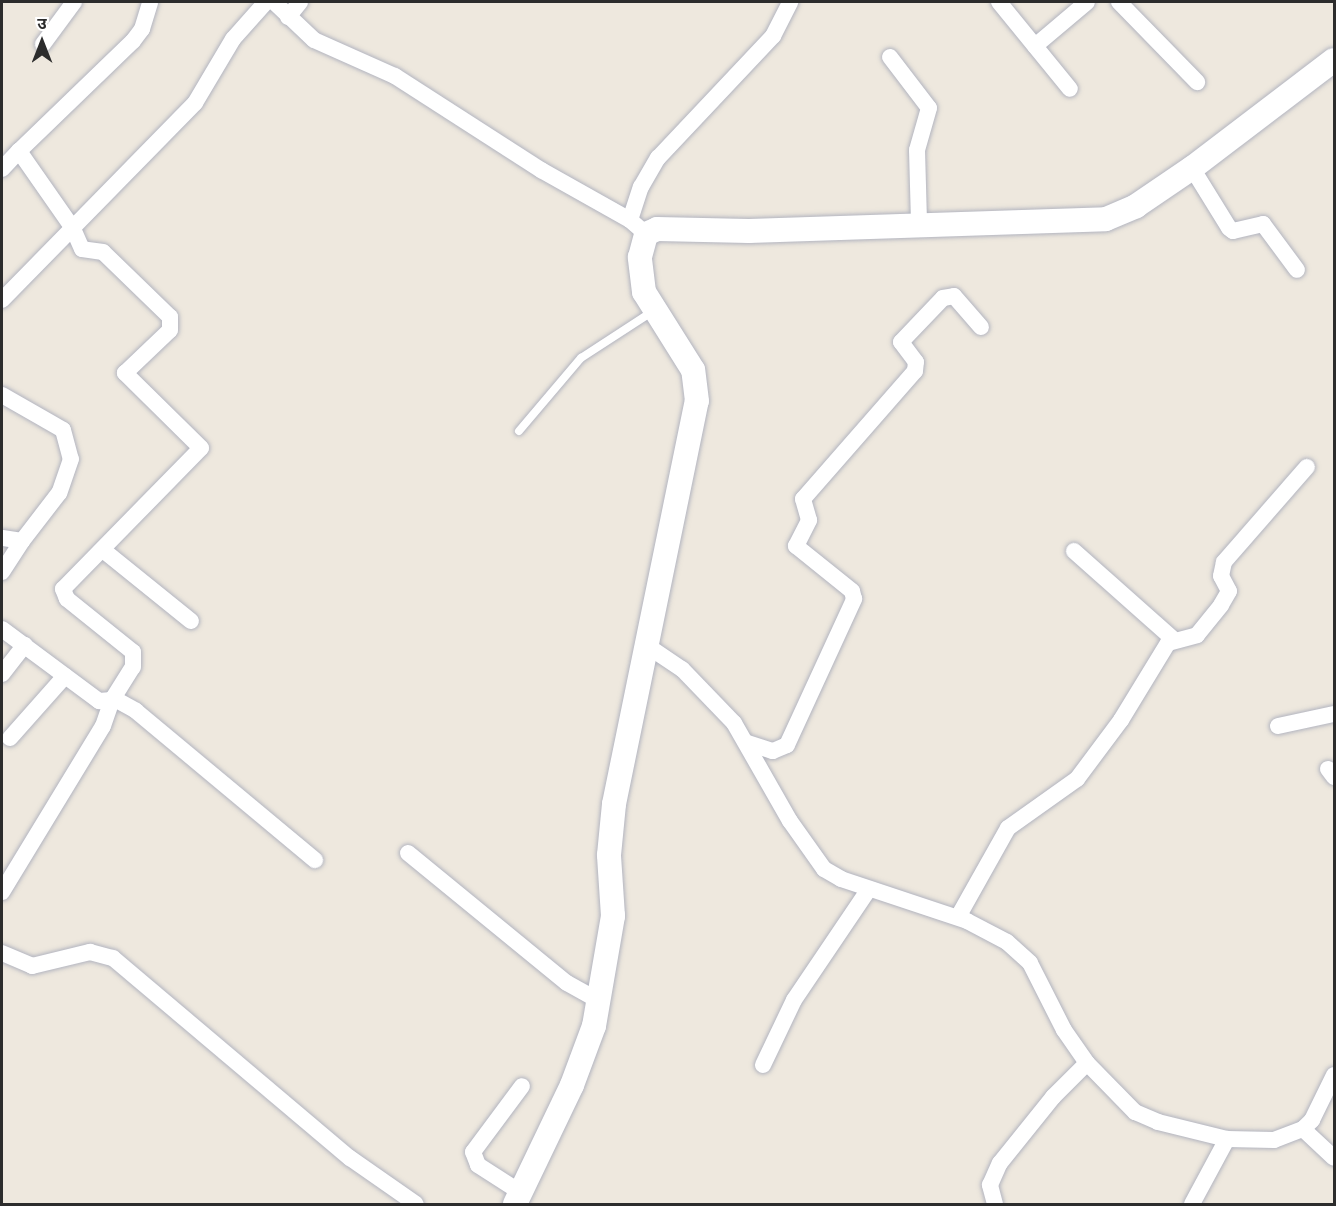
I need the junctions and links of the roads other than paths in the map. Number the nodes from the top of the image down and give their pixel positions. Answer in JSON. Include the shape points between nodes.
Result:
{"nodes":[{"id":1,"x":74,"y":2,"type":"edge"},
{"id":2,"x":150,"y":2,"type":"edge"},
{"id":3,"x":266,"y":2,"type":"edge"},
{"id":4,"x":274,"y":2,"type":"edge"},
{"id":5,"x":300,"y":2,"type":"edge"},
{"id":6,"x":790,"y":2,"type":"edge"},
{"id":7,"x":999,"y":2,"type":"edge"},
{"id":8,"x":1087,"y":2,"type":"edge"},
{"id":9,"x":1119,"y":2,"type":"edge"},
{"id":10,"x":288,"y":17,"type":"junction"},
{"id":11,"x":44,"y":44,"type":"dead end"},
{"id":12,"x":1035,"y":46,"type":"junction"},
{"id":13,"x":890,"y":57,"type":"dead end"},
{"id":14,"x":1335,"y":60,"type":"edge"},
{"id":15,"x":1197,"y":82,"type":"dead end"},
{"id":16,"x":1070,"y":89,"type":"dead end"},
{"id":17,"x":19,"y":151,"type":"junction"},
{"id":18,"x":2,"y":168,"type":"edge"},
{"id":19,"x":1192,"y":168,"type":"junction"},
{"id":20,"x":919,"y":223,"type":"junction"},
{"id":21,"x":72,"y":227,"type":"junction"},
{"id":22,"x":638,"y":227,"type":"junction"},
{"id":23,"x":1298,"y":270,"type":"dead end"},
{"id":24,"x":2,"y":300,"type":"edge"},
{"id":25,"x":654,"y":311,"type":"junction"},
{"id":26,"x":981,"y":327,"type":"dead end"},
{"id":27,"x":2,"y":396,"type":"edge"},
{"id":28,"x":519,"y":431,"type":"dead end"},
{"id":29,"x":1307,"y":467,"type":"dead end"},
{"id":30,"x":2,"y":538,"type":"edge"},
{"id":31,"x":22,"y":541,"type":"junction"},
{"id":32,"x":103,"y":550,"type":"junction"},
{"id":33,"x":1074,"y":550,"type":"dead end"},
{"id":34,"x":2,"y":572,"type":"edge"},
{"id":35,"x":191,"y":621,"type":"dead end"},
{"id":36,"x":2,"y":629,"type":"edge"},
{"id":37,"x":1173,"y":639,"type":"junction"},
{"id":38,"x":25,"y":645,"type":"junction"},
{"id":39,"x":649,"y":647,"type":"junction"},
{"id":40,"x":2,"y":675,"type":"edge"},
{"id":41,"x":65,"y":676,"type":"junction"},
{"id":42,"x":113,"y":699,"type":"junction"},
{"id":43,"x":1335,"y":714,"type":"edge"},
{"id":44,"x":1278,"y":726,"type":"dead end"},
{"id":45,"x":10,"y":738,"type":"dead end"},
{"id":46,"x":748,"y":743,"type":"junction"},
{"id":47,"x":408,"y":853,"type":"dead end"},
{"id":48,"x":315,"y":860,"type":"dead end"},
{"id":49,"x":869,"y":889,"type":"junction"},
{"id":50,"x":2,"y":892,"type":"edge"},
{"id":51,"x":958,"y":918,"type":"junction"},
{"id":52,"x":2,"y":953,"type":"edge"},
{"id":53,"x":599,"y":1001,"type":"junction"},
{"id":54,"x":1087,"y":1063,"type":"junction"},
{"id":55,"x":763,"y":1065,"type":"dead end"},
{"id":56,"x":1335,"y":1075,"type":"edge"},
{"id":57,"x":522,"y":1086,"type":"dead end"},
{"id":58,"x":1303,"y":1129,"type":"junction"},
{"id":59,"x":1227,"y":1139,"type":"junction"},
{"id":60,"x":1335,"y":1158,"type":"edge"},
{"id":61,"x":517,"y":1198,"type":"edge"},
{"id":62,"x":1194,"y":1203,"type":"edge"},
{"id":63,"x":416,"y":1204,"type":"edge"},
{"id":64,"x":995,"y":1204,"type":"edge"}],
"edges":[{"from":1,"to":11,"type":"street"},
{"from":2,"to":17,"type":"street","via":[[142,29],[133,41]]},
{"from":3,"to":21,"type":"street","via":[[233,39],[195,103]]},
{"from":4,"to":10,"type":"street"},
{"from":5,"to":10,"type":"street"},
{"from":6,"to":22,"type":"street","via":[[773,36],[658,158],[641,187]]},
{"from":7,"to":12,"type":"street"},
{"from":8,"to":12,"type":"street"},
{"from":9,"to":15,"type":"street"},
{"from":10,"to":22,"type":"street","via":[[325,47],[395,76]]},
{"from":12,"to":16,"type":"street"},
{"from":13,"to":20,"type":"street","via":[[929,108],[916,150]]},
{"from":14,"to":19,"type":"street"},
{"from":17,"to":18,"type":"street"},
{"from":17,"to":21,"type":"street"},
{"from":19,"to":20,"type":"street","via":[[1136,206],[1106,219]]},
{"from":19,"to":23,"type":"street","via":[[1229,228],[1233,231],[1263,224]]},
{"from":20,"to":22,"type":"street","via":[[749,231]]},
{"from":21,"to":24,"type":"street"},
{"from":21,"to":32,"type":"street","via":[[82,249],[103,252],[170,317],[171,330],[125,373],[201,448]]},
{"from":22,"to":25,"type":"street","via":[[641,276]]},
{"from":25,"to":28,"type":"lane","via":[[581,358]]},
{"from":25,"to":39,"type":"street","via":[[693,370],[698,388]]},
{"from":26,"to":46,"type":"street","via":[[954,296],[943,298],[902,342],[916,362],[915,371],[802,499],[809,520],[796,546],[852,591],[854,599],[787,745],[773,751]]},
{"from":27,"to":31,"type":"street","via":[[63,430],[71,459],[59,493]]},
{"from":29,"to":37,"type":"street","via":[[1224,562],[1221,576],[1229,591],[1221,605],[1197,635]]},
{"from":30,"to":31,"type":"street"},
{"from":31,"to":34,"type":"street"},
{"from":32,"to":35,"type":"street"},
{"from":32,"to":42,"type":"street","via":[[66,585],[63,593],[133,652],[135,663]]},
{"from":33,"to":37,"type":"street"},
{"from":36,"to":38,"type":"street"},
{"from":37,"to":51,"type":"street","via":[[1087,767],[1057,796],[1008,828]]},
{"from":38,"to":40,"type":"street"},
{"from":38,"to":41,"type":"street"},
{"from":39,"to":46,"type":"street","via":[[710,694]]},
{"from":39,"to":53,"type":"street","via":[[614,804],[609,855],[612,916]]},
{"from":41,"to":42,"type":"street","via":[[99,701]]},
{"from":41,"to":45,"type":"street"},
{"from":42,"to":48,"type":"street","via":[[136,711]]},
{"from":42,"to":50,"type":"street","via":[[103,726]]},
{"from":43,"to":44,"type":"street"},
{"from":46,"to":49,"type":"street","via":[[818,863],[833,876]]},
{"from":47,"to":53,"type":"street","via":[[558,976]]},
{"from":49,"to":51,"type":"street"},
{"from":49,"to":55,"type":"street","via":[[800,991]]},
{"from":51,"to":54,"type":"street","via":[[1007,942],[1030,963],[1064,1030]]},
{"from":52,"to":63,"type":"street","via":[[32,966],[90,951],[114,958],[350,1158]]},
{"from":53,"to":61,"type":"street","via":[[572,1084]]},
{"from":54,"to":59,"type":"street","via":[[1144,1117]]},
{"from":54,"to":64,"type":"street","via":[[1053,1097],[1000,1163],[990,1185]]},
{"from":56,"to":58,"type":"street","via":[[1317,1114]]},
{"from":57,"to":61,"type":"street","via":[[473,1152],[478,1164]]},
{"from":58,"to":59,"type":"street","via":[[1274,1140]]},
{"from":58,"to":60,"type":"street"},
{"from":59,"to":62,"type":"street"}]}
